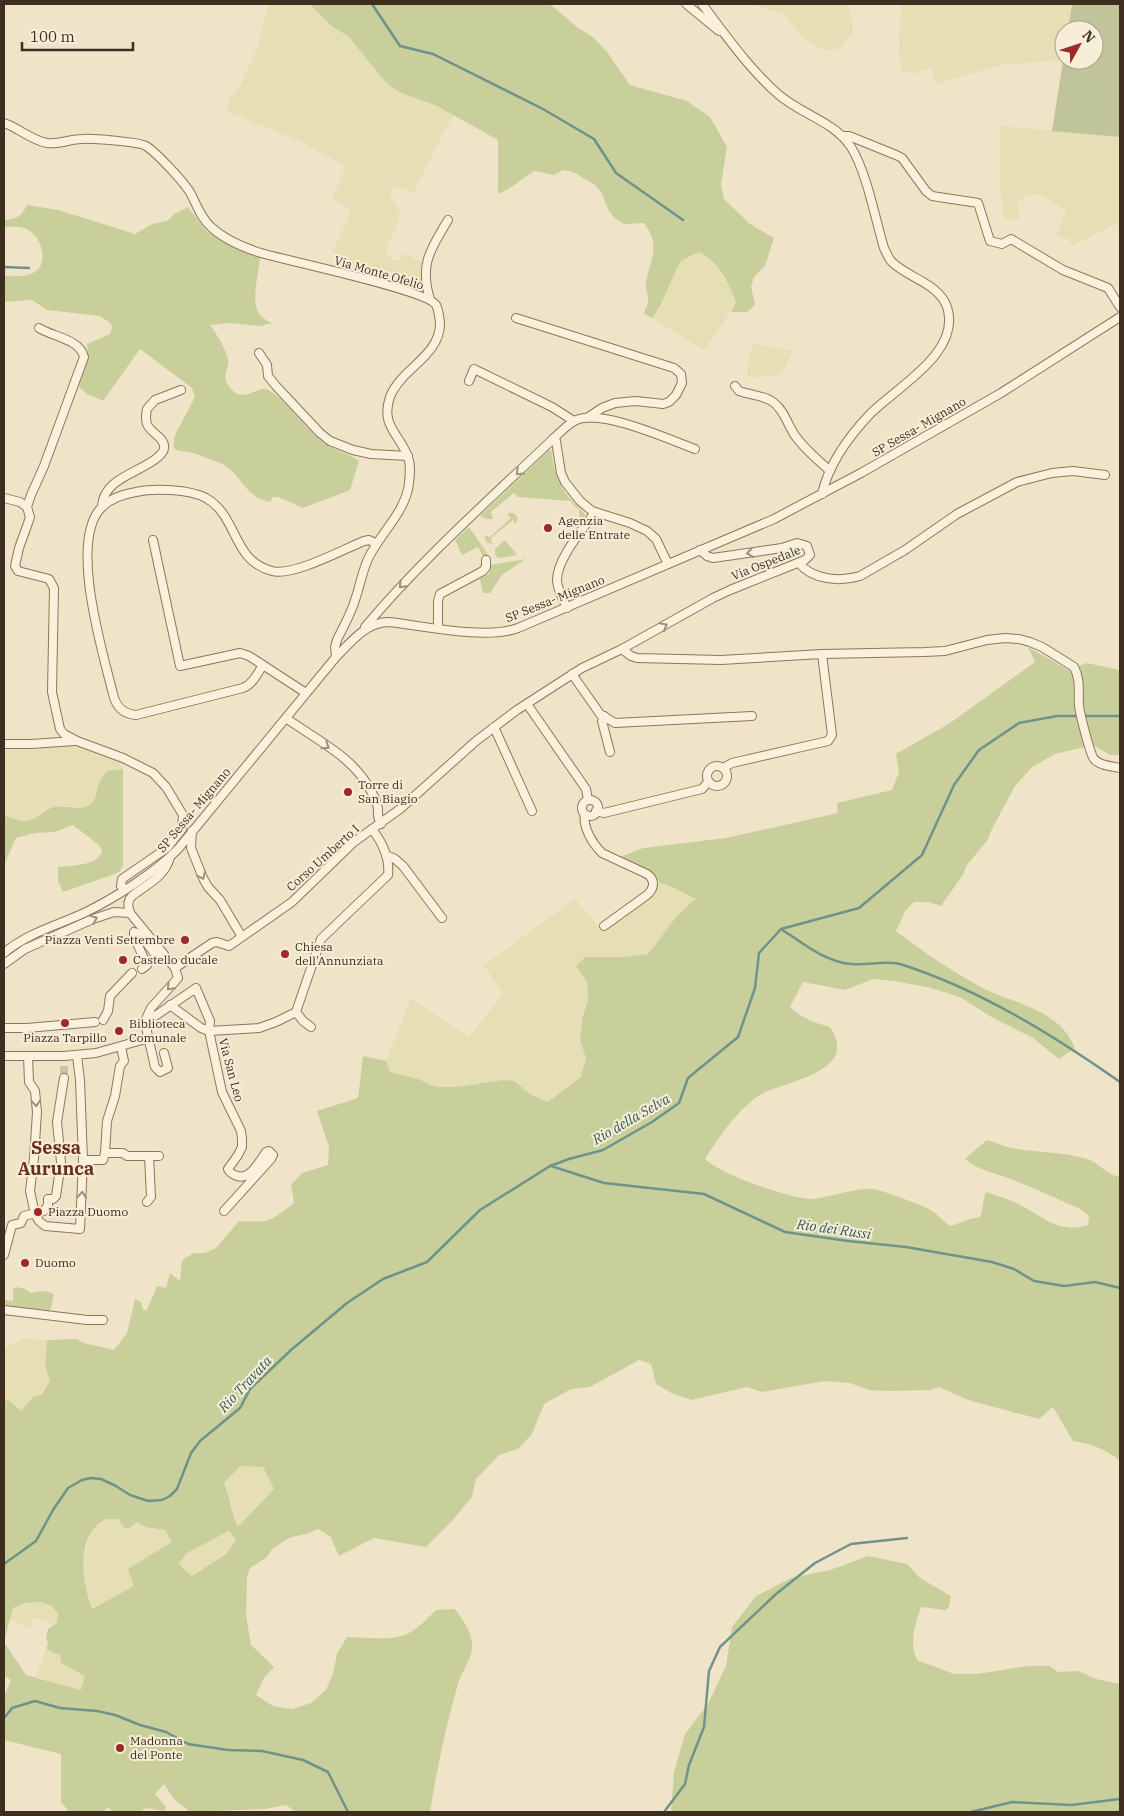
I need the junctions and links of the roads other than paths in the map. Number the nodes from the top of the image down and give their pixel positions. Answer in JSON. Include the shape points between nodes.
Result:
{"nodes":[{"id":1,"x":686,"y":4,"type":"edge"},
{"id":2,"x":702,"y":4,"type":"edge"},
{"id":3,"x":728,"y":38,"type":"junction"},
{"id":4,"x":4,"y":123,"type":"edge"},
{"id":5,"x":842,"y":136,"type":"junction"},
{"id":6,"x":448,"y":220,"type":"dead end"},
{"id":7,"x":430,"y":299,"type":"junction"},
{"id":8,"x":1120,"y":307,"type":"edge"},
{"id":9,"x":1120,"y":317,"type":"edge"},
{"id":10,"x":516,"y":318,"type":"dead end"},
{"id":11,"x":39,"y":328,"type":"dead end"},
{"id":12,"x":259,"y":353,"type":"dead end"},
{"id":13,"x":469,"y":381,"type":"dead end"},
{"id":14,"x":735,"y":386,"type":"dead end"},
{"id":15,"x":181,"y":390,"type":"dead end"},
{"id":16,"x":587,"y":418,"type":"junction"},
{"id":17,"x":574,"y":421,"type":"junction"},
{"id":18,"x":554,"y":438,"type":"junction"},
{"id":19,"x":695,"y":449,"type":"dead end"},
{"id":20,"x":408,"y":456,"type":"junction"},
{"id":21,"x":830,"y":471,"type":"junction"},
{"id":22,"x":1105,"y":475,"type":"dead end"},
{"id":23,"x":822,"y":494,"type":"junction"},
{"id":24,"x":4,"y":498,"type":"edge"},
{"id":25,"x":102,"y":506,"type":"junction"},
{"id":26,"x":28,"y":507,"type":"junction"},
{"id":27,"x":595,"y":512,"type":"junction"},
{"id":28,"x":153,"y":540,"type":"dead end"},
{"id":29,"x":375,"y":543,"type":"junction"},
{"id":30,"x":700,"y":550,"type":"junction"},
{"id":31,"x":486,"y":560,"type":"dead end"},
{"id":32,"x":798,"y":563,"type":"junction"},
{"id":33,"x":668,"y":564,"type":"junction"},
{"id":34,"x":567,"y":608,"type":"junction"},
{"id":35,"x":438,"y":628,"type":"junction"},
{"id":36,"x":361,"y":632,"type":"junction"},
{"id":37,"x":622,"y":649,"type":"junction"},
{"id":38,"x":822,"y":654,"type":"junction"},
{"id":39,"x":336,"y":657,"type":"junction"},
{"id":40,"x":263,"y":665,"type":"junction"},
{"id":41,"x":572,"y":674,"type":"junction"},
{"id":42,"x":306,"y":693,"type":"junction"},
{"id":43,"x":527,"y":704,"type":"junction"},
{"id":44,"x":604,"y":716,"type":"junction"},
{"id":45,"x":752,"y":716,"type":"dead end"},
{"id":46,"x":286,"y":718,"type":"junction"},
{"id":47,"x":494,"y":727,"type":"junction"},
{"id":48,"x":77,"y":741,"type":"junction"},
{"id":49,"x":4,"y":744,"type":"edge"},
{"id":50,"x":610,"y":752,"type":"dead end"},
{"id":51,"x":723,"y":768,"type":"junction"},
{"id":52,"x":1120,"y":768,"type":"edge"},
{"id":53,"x":708,"y":782,"type":"junction"},
{"id":54,"x":588,"y":800,"type":"junction"},
{"id":55,"x":532,"y":811,"type":"dead end"},
{"id":56,"x":596,"y":811,"type":"junction"},
{"id":57,"x":585,"y":814,"type":"junction"},
{"id":58,"x":380,"y":824,"type":"junction"},
{"id":59,"x":193,"y":829,"type":"junction"},
{"id":60,"x":372,"y":829,"type":"junction"},
{"id":61,"x":386,"y":855,"type":"junction"},
{"id":62,"x":170,"y":857,"type":"junction"},
{"id":63,"x":124,"y":889,"type":"junction"},
{"id":64,"x":130,"y":913,"type":"junction"},
{"id":65,"x":442,"y":918,"type":"dead end"},
{"id":66,"x":604,"y":926,"type":"dead end"},
{"id":67,"x":242,"y":937,"type":"junction"},
{"id":68,"x":4,"y":952,"type":"edge"},
{"id":69,"x":162,"y":952,"type":"junction"},
{"id":70,"x":4,"y":964,"type":"edge"},
{"id":71,"x":175,"y":968,"type":"junction"},
{"id":72,"x":142,"y":969,"type":"dead end"},
{"id":73,"x":132,"y":973,"type":"dead end"},
{"id":74,"x":170,"y":1005,"type":"junction"},
{"id":75,"x":296,"y":1012,"type":"junction"},
{"id":76,"x":145,"y":1023,"type":"junction"},
{"id":77,"x":4,"y":1028,"type":"edge"},
{"id":78,"x":311,"y":1028,"type":"dead end"},
{"id":79,"x":209,"y":1031,"type":"junction"},
{"id":80,"x":149,"y":1038,"type":"junction"},
{"id":81,"x":121,"y":1047,"type":"junction"},
{"id":82,"x":164,"y":1053,"type":"dead end"},
{"id":83,"x":4,"y":1056,"type":"edge"},
{"id":84,"x":28,"y":1056,"type":"junction"},
{"id":85,"x":64,"y":1056,"type":"junction"},
{"id":86,"x":76,"y":1056,"type":"junction"},
{"id":87,"x":64,"y":1066,"type":"tunnel mouth"},
{"id":88,"x":64,"y":1078,"type":"tunnel mouth"},
{"id":89,"x":105,"y":1153,"type":"junction"},
{"id":90,"x":148,"y":1156,"type":"junction"},
{"id":91,"x":159,"y":1156,"type":"dead end"},
{"id":92,"x":83,"y":1160,"type":"junction"},
{"id":93,"x":148,"y":1202,"type":"dead end"},
{"id":94,"x":224,"y":1211,"type":"dead end"},
{"id":95,"x":35,"y":1214,"type":"junction"},
{"id":96,"x":4,"y":1255,"type":"edge"},
{"id":97,"x":4,"y":1310,"type":"edge"},
{"id":98,"x":102,"y":1320,"type":"dead end"}],
"edges":[{"from":1,"to":3,"type":"street"},
{"from":2,"to":3,"type":"street"},
{"from":3,"to":5,"type":"street","via":[[777,93]]},
{"from":4,"to":7,"type":"street","name":"Via Monte Ofelio","via":[[50,144],[81,139],[140,143],[190,192],[201,216],[212,228],[228,239],[260,253]]},
{"from":5,"to":8,"type":"street","via":[[902,158],[932,196],[978,203],[990,242],[1002,244],[1011,240],[1063,270],[1108,288]]},
{"from":5,"to":21,"type":"street","via":[[857,159],[890,260],[938,294],[947,306],[949,323],[933,358],[865,420]]},
{"from":6,"to":7,"type":"street","via":[[428,255],[427,290]]},
{"from":7,"to":20,"type":"street","name":"Via Monte Ofelio","via":[[439,314],[437,338],[431,350],[401,379],[390,397],[390,428]]},
{"from":9,"to":23,"type":"street","name":"SP Sessa- Mignano","via":[[1000,394]]},
{"from":10,"to":16,"type":"street","via":[[674,368],[681,374],[682,383],[669,402],[614,403]]},
{"from":11,"to":26,"type":"street","via":[[74,344],[84,357]]},
{"from":12,"to":20,"type":"street","via":[[267,365],[268,376],[276,386],[330,441],[353,450]]},
{"from":13,"to":17,"type":"street","via":[[474,369]]},
{"from":14,"to":21,"type":"street","via":[[739,392],[773,402],[801,444]]},
{"from":15,"to":25,"type":"street","via":[[155,400],[147,409],[147,425],[163,441],[164,451],[151,463],[112,486]]},
{"from":16,"to":17,"type":"street"},
{"from":16,"to":19,"type":"street","via":[[628,425]]},
{"from":17,"to":18,"type":"street"},
{"from":18,"to":27,"type":"street","via":[[565,482],[585,506]]},
{"from":18,"to":36,"type":"street","one_way":true,"via":[[390,597]]},
{"from":20,"to":29,"type":"street","name":"Via Monte Ofelio","via":[[409,484],[405,502]]},
{"from":21,"to":23,"type":"street"},
{"from":22,"to":32,"type":"street","via":[[1052,473],[1022,480],[957,514],[906,550],[860,576],[845,579],[815,575]]},
{"from":23,"to":30,"type":"street","name":"SP Sessa- Mignano","via":[[774,519]]},
{"from":24,"to":26,"type":"street"},
{"from":25,"to":29,"type":"street","via":[[124,494],[140,491],[200,496],[224,514],[245,555],[255,564],[273,572],[299,569],[364,541]]},
{"from":25,"to":40,"type":"street","via":[[90,530],[87,567],[91,600],[113,694],[122,711],[136,715],[243,688],[254,680]]},
{"from":26,"to":48,"type":"street","via":[[30,517],[15,566],[18,571],[52,582],[53,699],[60,729]]},
{"from":27,"to":33,"type":"street","via":[[647,531],[656,540]]},
{"from":27,"to":34,"type":"street","via":[[564,558],[558,573],[558,588]]},
{"from":28,"to":40,"type":"street","via":[[180,666],[240,653]]},
{"from":29,"to":39,"type":"street","name":"Via Monte Ofelio","via":[[337,640]]},
{"from":32,"to":30,"type":"street","name":"Via Ospedale","one_way":true,"via":[[810,555],[809,548],[803,544],[713,558]]},
{"from":30,"to":33,"type":"street","name":"SP Sessa- Mignano"},
{"from":31,"to":35,"type":"street","via":[[483,571],[440,594]]},
{"from":37,"to":32,"type":"street","name":"Via Ospedale","one_way":true,"via":[[730,590]]},
{"from":33,"to":34,"type":"street","name":"SP Sessa- Mignano"},
{"from":34,"to":35,"type":"street","name":"SP Sessa- Mignano","via":[[497,634]]},
{"from":35,"to":36,"type":"street","name":"SP Sessa- Mignano","via":[[385,622]]},
{"from":36,"to":39,"type":"street","name":"SP Sessa- Mignano"},
{"from":37,"to":38,"type":"street","via":[[631,656],[655,659],[754,660]]},
{"from":37,"to":41,"type":"street","name":"Corso Umberto I"},
{"from":38,"to":51,"type":"street","via":[[832,735],[828,741],[732,763]]},
{"from":38,"to":52,"type":"street","via":[[938,651],[994,638],[1019,639],[1042,647],[1077,672],[1079,704],[1094,759]]},
{"from":39,"to":42,"type":"street","name":"SP Sessa- Mignano"},
{"from":40,"to":42,"type":"street"},
{"from":41,"to":43,"type":"street","name":"Corso Umberto I"},
{"from":41,"to":44,"type":"street"},
{"from":42,"to":46,"type":"street","name":"SP Sessa- Mignano"},
{"from":43,"to":47,"type":"street","name":"Corso Umberto I"},
{"from":43,"to":54,"type":"street","via":[[586,789]]},
{"from":44,"to":45,"type":"street","via":[[622,724]]},
{"from":44,"to":50,"type":"street","via":[[602,721]]},
{"from":46,"to":58,"type":"street","one_way":true,"via":[[348,761],[368,784],[378,808]]},
{"from":46,"to":59,"type":"street","name":"SP Sessa- Mignano"},
{"from":47,"to":55,"type":"street"},
{"from":47,"to":58,"type":"street","name":"Corso Umberto I"},
{"from":48,"to":49,"type":"street"},
{"from":48,"to":63,"type":"street","via":[[153,773],[183,815],[182,829],[175,839],[161,853],[122,880]]},
{"from":51,"to":53,"type":"street","via":[[710,769],[706,778]]},
{"from":51,"to":53,"type":"street","via":[[727,773],[724,784],[719,787]]},
{"from":53,"to":56,"type":"street","via":[[702,789],[604,813]]},
{"from":54,"to":56,"type":"street","via":[[597,804]]},
{"from":54,"to":57,"type":"street","via":[[582,806]]},
{"from":56,"to":57,"type":"street","via":[[592,815]]},
{"from":57,"to":66,"type":"street","via":[[586,827],[598,849],[651,876],[653,882],[652,891]]},
{"from":58,"to":60,"type":"street","name":"Corso Umberto I"},
{"from":59,"to":62,"type":"street","name":"SP Sessa- Mignano"},
{"from":59,"to":67,"type":"street","one_way":true,"via":[[191,848],[203,878]]},
{"from":60,"to":61,"type":"street"},
{"from":60,"to":67,"type":"street","name":"Corso Umberto I","via":[[292,902]]},
{"from":61,"to":65,"type":"street","via":[[403,866]]},
{"from":61,"to":75,"type":"street","via":[[386,878],[321,939]]},
{"from":62,"to":63,"type":"street","name":"SP Sessa- Mignano"},
{"from":62,"to":64,"type":"street","via":[[160,876],[130,899]]},
{"from":63,"to":68,"type":"street","name":"SP Sessa- Mignano","via":[[86,912],[20,941]]},
{"from":64,"to":69,"type":"street"},
{"from":70,"to":64,"type":"street","one_way":true,"via":[[25,948],[93,919],[114,912]]},
{"from":67,"to":71,"type":"street","name":"Corso Umberto I","via":[[229,946],[212,943]]},
{"from":69,"to":71,"type":"street"},
{"from":69,"to":72,"type":"street","via":[[156,954],[140,934],[134,932],[147,965]]},
{"from":71,"to":76,"type":"street","one_way":true,"via":[[178,978],[151,1008]]},
{"from":73,"to":77,"type":"street","via":[[110,996],[108,1012],[99,1021]]},
{"from":74,"to":76,"type":"street"},
{"from":74,"to":79,"type":"street"},
{"from":74,"to":79,"type":"street","name":"Via San Leo","via":[[196,988],[210,1021]]},
{"from":75,"to":78,"type":"street"},
{"from":75,"to":79,"type":"street","via":[[259,1028]]},
{"from":76,"to":80,"type":"street"},
{"from":79,"to":94,"type":"street","name":"Via San Leo","via":[[222,1092],[242,1138],[242,1147],[228,1169],[233,1175],[246,1176],[266,1152],[273,1155]]},
{"from":80,"to":81,"type":"street"},
{"from":80,"to":82,"type":"street","via":[[155,1067],[160,1072],[168,1068]]},
{"from":81,"to":86,"type":"street"},
{"from":81,"to":89,"type":"street","via":[[124,1061],[107,1121]]},
{"from":83,"to":84,"type":"street"},
{"from":84,"to":85,"type":"street"},
{"from":84,"to":95,"type":"street","one_way":true,"via":[[29,1082],[35,1091],[36,1112],[30,1191]]},
{"from":85,"to":86,"type":"street"},
{"from":85,"to":87,"type":"street"},
{"from":86,"to":92,"type":"street"},
{"from":88,"to":95,"type":"street","via":[[57,1122],[61,1162],[58,1185],[55,1198],[48,1199],[46,1209]]},
{"from":89,"to":90,"type":"street"},
{"from":89,"to":92,"type":"street","via":[[102,1160]]},
{"from":90,"to":91,"type":"street"},
{"from":90,"to":93,"type":"street","via":[[151,1198]]},
{"from":95,"to":92,"type":"street","one_way":true,"via":[[43,1225],[80,1229]]},
{"from":95,"to":96,"type":"street","via":[[24,1216],[21,1223],[12,1225]]},
{"from":97,"to":98,"type":"street"}]}
